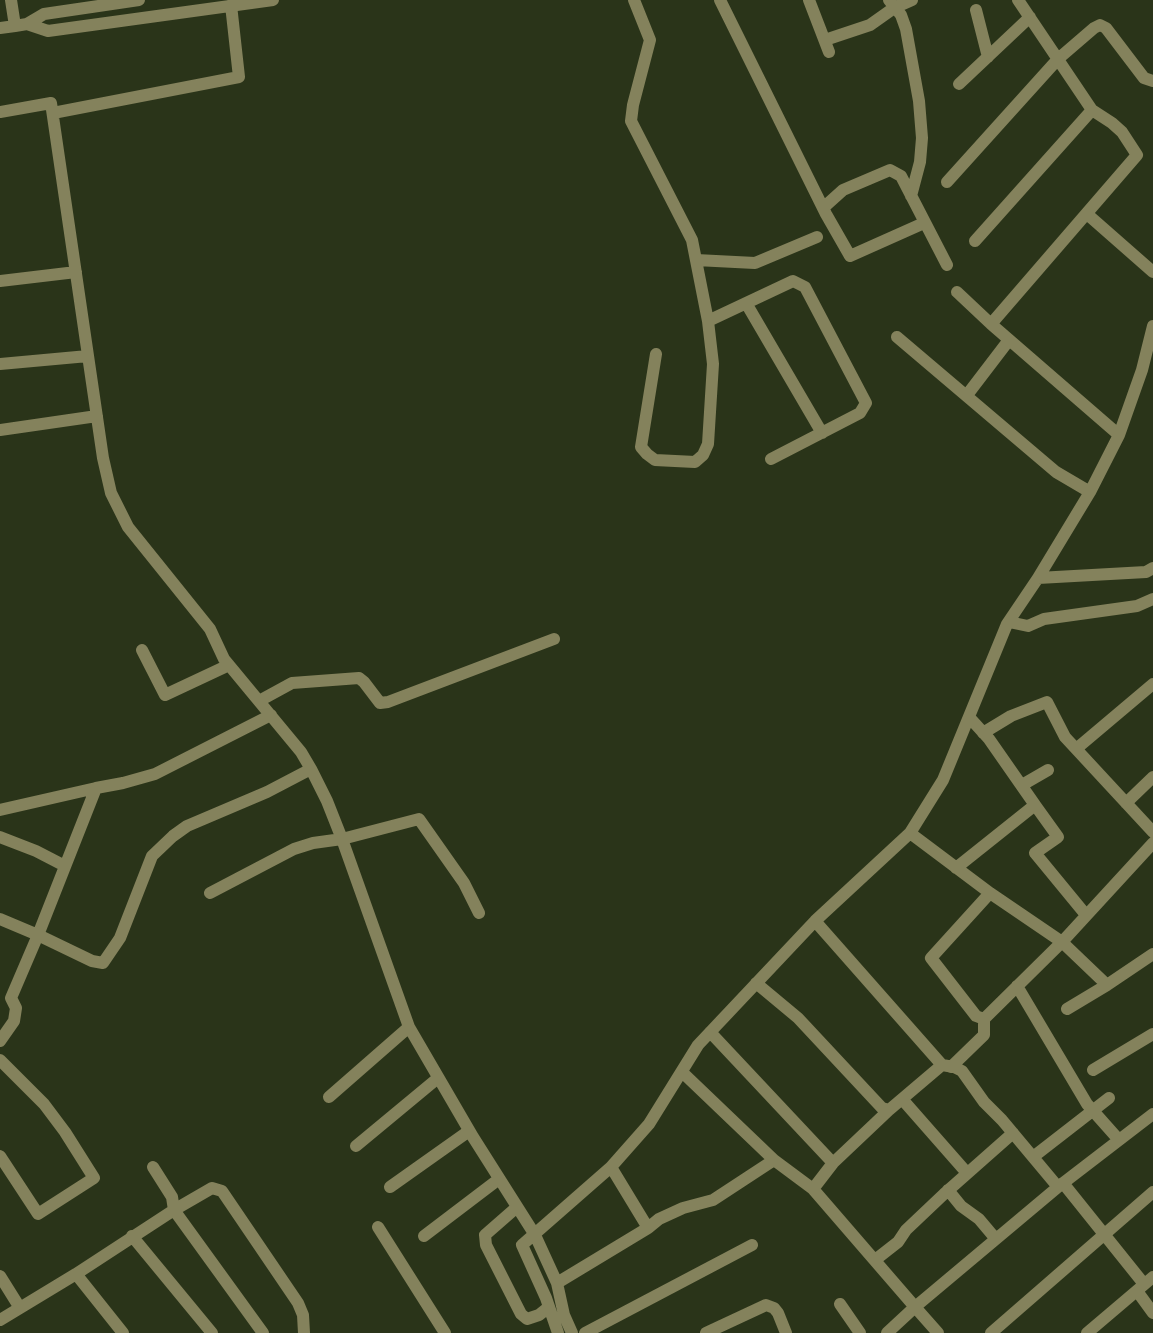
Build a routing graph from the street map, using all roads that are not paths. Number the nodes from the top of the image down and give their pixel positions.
1 (11, 0) edge
2 (139, 0) edge
3 (273, 0) edge
4 (634, 0) edge
5 (720, 0) edge
6 (809, 0) edge
7 (912, 0) edge
8 (891, 4) edge
9 (231, 5) junction
10 (1025, 6) edge
11 (976, 10) dead end
12 (21, 25) junction
13 (0, 28) edge
14 (988, 57) junction
15 (1058, 59) junction
16 (1153, 81) edge
17 (959, 84) dead end
18 (1092, 110) junction
19 (0, 112) edge
20 (53, 113) junction
21 (947, 182) dead end
22 (911, 196) junction
23 (823, 208) junction
24 (1087, 214) junction
25 (924, 223) junction
26 (816, 237) dead end
27 (975, 241) dead end
28 (696, 260) junction
29 (947, 265) dead end
30 (76, 272) junction
31 (1153, 272) edge
32 (0, 281) edge
33 (957, 292) dead end
34 (746, 303) junction
35 (708, 321) junction
36 (991, 324) junction
37 (1152, 333) edge
38 (897, 337) dead end
39 (1009, 340) junction
40 (656, 354) dead end
41 (88, 356) junction
42 (0, 364) edge
43 (967, 395) junction
44 (97, 416) junction
45 (0, 430) edge
46 (822, 433) junction
47 (1119, 435) junction
48 (771, 459) dead end
49 (1090, 492) junction
50 (1153, 568) edge
51 (1038, 579) junction
52 (1153, 599) edge
53 (1009, 622) junction
54 (554, 639) dead end
55 (142, 650) dead end
56 (229, 665) junction
57 (1153, 684) edge
58 (259, 701) junction
59 (271, 716) junction
60 (969, 717) junction
61 (983, 733) junction
62 (1076, 749) junction
63 (311, 769) junction
64 (1048, 770) dead end
65 (1153, 777) edge
66 (1022, 785) junction
67 (96, 788) junction
68 (1126, 803) junction
69 (1035, 805) junction
70 (0, 810) edge
71 (1153, 832) edge
72 (910, 833) junction
73 (0, 837) edge
74 (342, 839) junction
75 (1153, 843) edge
76 (65, 866) junction
77 (956, 868) junction
78 (210, 893) dead end
79 (990, 893) junction
80 (479, 913) dead end
81 (1086, 915) junction
82 (0, 919) edge
83 (815, 921) junction
84 (38, 935) junction
85 (1062, 942) junction
86 (1153, 954) edge
87 (756, 984) junction
88 (1107, 985) junction
89 (1017, 986) junction
90 (5, 997) edge
91 (1067, 1009) dead end
92 (984, 1019) junction
93 (409, 1027) junction
94 (710, 1032) junction
95 (1153, 1034) edge
96 (0, 1041) edge
97 (0, 1060) edge
98 (947, 1066) junction
99 (1093, 1070) dead end
100 (682, 1071) junction
101 (438, 1078) junction
102 (328, 1097) dead end
103 (1109, 1098) dead end
104 (902, 1099) junction
105 (889, 1110) junction
106 (1093, 1111) junction
107 (1152, 1118) edge
108 (469, 1131) junction
109 (1013, 1133) junction
110 (1119, 1140) junction
111 (356, 1146) dead end
112 (0, 1156) edge
113 (1033, 1157) junction
114 (774, 1160) junction
115 (833, 1163) junction
116 (153, 1167) dead end
117 (611, 1167) junction
118 (967, 1173) junction
119 (499, 1179) junction
120 (1061, 1185) junction
121 (390, 1187) dead end
122 (813, 1189) junction
123 (948, 1190) junction
124 (1153, 1192) edge
125 (517, 1207) junction
126 (174, 1210) junction
127 (378, 1227) dead end
128 (648, 1228) junction
129 (535, 1235) junction
130 (1104, 1235) junction
131 (132, 1236) junction
132 (424, 1236) dead end
133 (995, 1238) junction
134 (752, 1245) dead end
135 (875, 1260) junction
136 (76, 1274) junction
137 (0, 1276) edge
138 (557, 1283) junction
139 (1145, 1284) edge
140 (840, 1304) dead end
141 (549, 1307) junction
142 (915, 1307) junction
143 (20, 1308) junction
144 (1153, 1313) edge
145 (0, 1320) edge
146 (123, 1333) edge
147 (212, 1333) edge
148 (263, 1333) edge
149 (304, 1333) edge
150 (445, 1333) edge
151 (558, 1333) edge
152 (572, 1333) edge
153 (585, 1333) edge
154 (705, 1333) edge
155 (786, 1333) edge
156 (860, 1333) edge
157 (887, 1333) edge
158 (938, 1333) edge
159 (991, 1333) edge
160 (1087, 1333) edge

1 - 12 street
2 - 12 street
3 - 9 street
4 - 28 street
5 - 23 street
6 - 8 street
7 - 8 street
8 - 22 street
9 - 12 street
9 - 20 street
10 - 14 street
10 - 15 street
11 - 14 street
12 - 13 street
14 - 17 street
15 - 16 street
15 - 18 street
15 - 21 street
18 - 24 street
18 - 27 street
19 - 20 street
20 - 30 street
22 - 23 street
22 - 25 street
23 - 25 street
24 - 31 street
24 - 36 street
25 - 29 street
26 - 28 street
28 - 35 street
30 - 32 street
30 - 41 street
33 - 36 street
34 - 35 street
34 - 46 street
34 - 46 street
35 - 40 street
36 - 39 street
37 - 47 street
38 - 43 street
39 - 43 street
39 - 47 street
41 - 42 street
41 - 44 street
43 - 49 street
44 - 45 street
44 - 56 street
46 - 48 street
47 - 49 street
49 - 51 street
50 - 51 street
51 - 53 street
52 - 53 street
53 - 60 street
54 - 58 street
55 - 56 street
56 - 58 street
57 - 62 street
58 - 59 street
59 - 63 street
59 - 67 street
60 - 61 street
60 - 72 street
61 - 62 street
61 - 66 street
62 - 68 street
63 - 74 street
63 - 84 street
64 - 66 street
65 - 68 street
66 - 69 street
67 - 70 street
67 - 76 street
68 - 71 street
69 - 77 street
69 - 81 street
72 - 77 street
72 - 83 street
73 - 76 street
74 - 78 street
74 - 80 street
74 - 93 street
75 - 81 street
76 - 84 street
77 - 79 street
79 - 85 street
79 - 92 street
81 - 85 street
82 - 84 street
83 - 87 street
83 - 98 street
84 - 90 street
85 - 88 street
85 - 89 street
86 - 88 street
87 - 94 street
87 - 105 street
88 - 91 street
89 - 92 street
89 - 106 street
90 - 96 street
92 - 98 street
93 - 101 street
93 - 102 street
94 - 100 street
94 - 115 street
95 - 99 street
97 - 112 street
98 - 104 street
98 - 109 street
100 - 114 street
100 - 117 street
101 - 108 street
101 - 111 street
103 - 106 street
104 - 105 street
104 - 118 street
105 - 115 street
106 - 110 street
106 - 113 street
107 - 110 street
108 - 119 street
108 - 121 street
109 - 113 street
109 - 118 street
110 - 120 street
113 - 120 street
114 - 122 street
114 - 128 street
115 - 122 street
116 - 126 street
117 - 128 street
117 - 129 street
118 - 123 street
119 - 125 street
119 - 132 street
120 - 130 street
120 - 133 street
122 - 135 street
123 - 133 street
123 - 135 street
124 - 130 street
125 - 129 street
125 - 141 street
126 - 131 street
126 - 148 street
126 - 149 street
127 - 150 street
128 - 138 street
129 - 138 street
129 - 141 street
130 - 139 street
130 - 159 street
131 - 136 street
131 - 147 street
133 - 142 street
134 - 153 street
135 - 142 street
136 - 143 street
136 - 146 street
137 - 143 street
138 - 152 street
139 - 144 street
139 - 160 street
140 - 156 street
141 - 151 street
142 - 157 street
142 - 158 street
143 - 145 street
154 - 155 street

